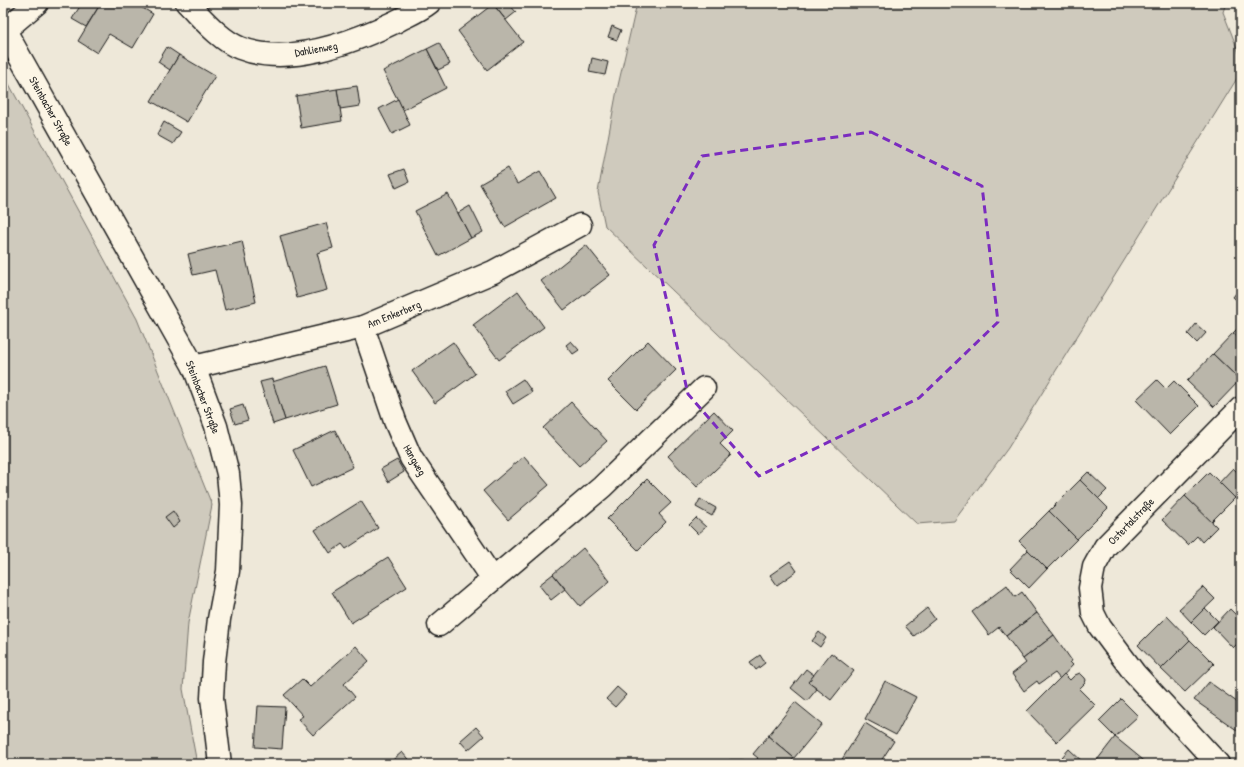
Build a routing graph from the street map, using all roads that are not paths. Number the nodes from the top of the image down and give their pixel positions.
1 (37, 3) edge
2 (187, 3) edge
3 (429, 3) edge
4 (4, 29) edge
5 (580, 225) dead end
6 (363, 327) junction
7 (194, 367) junction
8 (704, 388) dead end
9 (1241, 408) edge
10 (493, 580) junction
11 (439, 625) dead end
12 (220, 764) edge
13 (1218, 764) edge

1 - 4 street
2 - 3 street, Dahlienweg
4 - 7 street, Steinbacher Straße
5 - 6 street, Am Enkerberg
6 - 7 street, Am Enkerberg
6 - 10 street, Hangweg
7 - 12 street, Steinbacher Straße
8 - 10 street
9 - 13 street, Ostertalstraße
10 - 11 street

